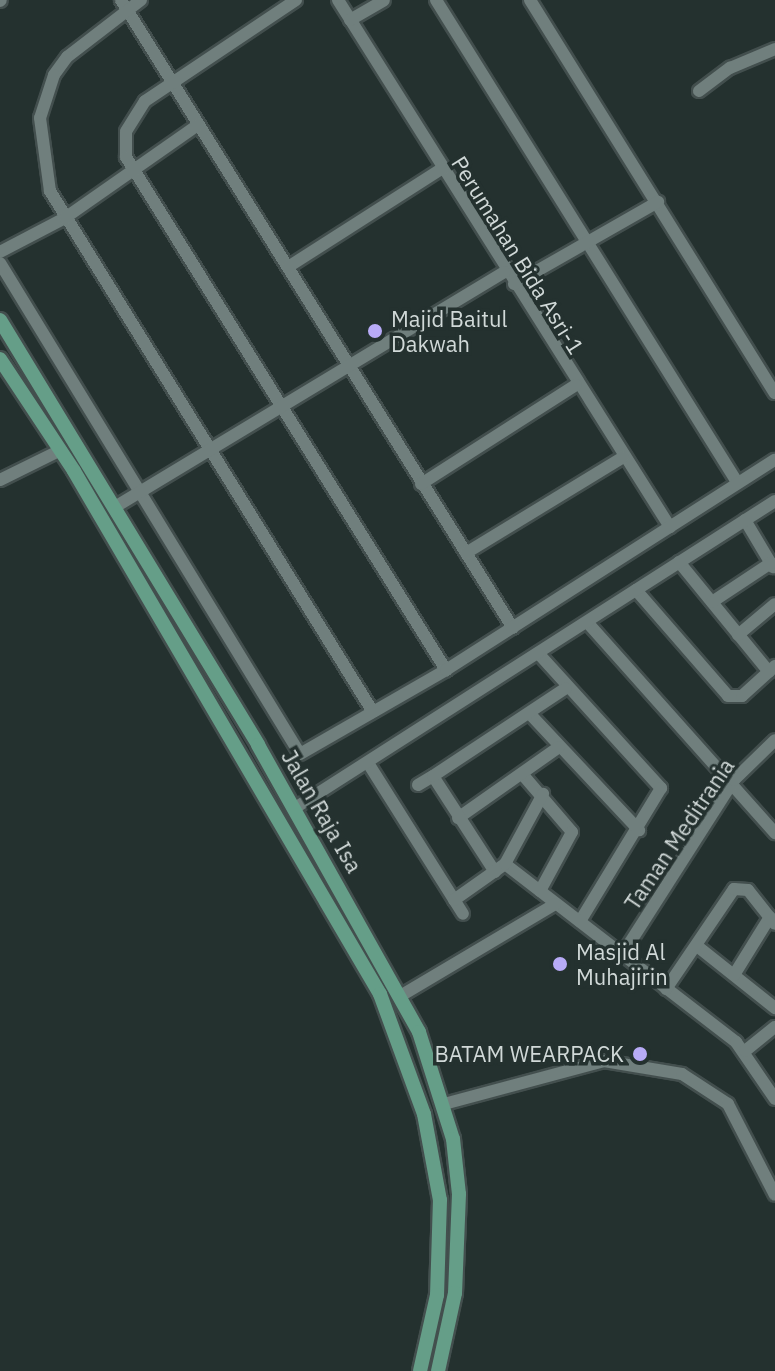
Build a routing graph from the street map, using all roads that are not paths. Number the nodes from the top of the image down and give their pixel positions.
1 (141, 0) edge
2 (296, 0) edge
3 (338, 0) edge
4 (384, 0) edge
5 (436, 0) edge
6 (530, 0) edge
7 (123, 5) edge
8 (350, 20) junction
9 (775, 49) edge
10 (168, 80) junction
11 (699, 91) dead end
12 (198, 125) junction
13 (441, 169) junction
14 (129, 171) junction
15 (658, 202) junction
16 (65, 218) junction
17 (589, 244) junction
18 (0, 252) edge
19 (0, 263) edge
20 (288, 267) junction
21 (505, 272) junction
22 (514, 284) junction
23 (0, 320) edge
24 (0, 359) edge
25 (348, 366) junction
26 (576, 385) junction
27 (775, 393) edge
28 (280, 409) junction
29 (75, 442) junction
30 (211, 449) junction
31 (61, 450) junction
32 (623, 457) junction
33 (775, 460) edge
34 (0, 480) edge
35 (737, 482) junction
36 (421, 484) junction
37 (139, 495) junction
38 (775, 501) edge
39 (115, 507) junction
40 (745, 520) junction
41 (670, 527) junction
42 (466, 553) junction
43 (679, 562) junction
44 (773, 567) edge
45 (636, 590) junction
46 (712, 602) junction
47 (775, 604) edge
48 (587, 622) junction
49 (513, 628) junction
50 (738, 635) junction
51 (538, 653) junction
52 (772, 669) edge
53 (446, 670) junction
54 (566, 688) junction
55 (373, 712) junction
56 (529, 713) junction
57 (775, 740) edge
58 (559, 747) junction
59 (368, 763) junction
60 (523, 775) junction
61 (433, 776) junction
62 (734, 780) junction
63 (418, 785) dead end
64 (543, 794) junction
65 (295, 808) junction
66 (458, 818) junction
67 (639, 830) junction
68 (775, 833) edge
69 (500, 868) junction
70 (540, 891) junction
71 (454, 900) junction
72 (555, 904) junction
73 (463, 914) dead end
74 (580, 921) junction
75 (772, 921) edge
76 (697, 946) junction
77 (622, 955) junction
78 (734, 975) junction
79 (666, 989) junction
80 (402, 995) junction
81 (773, 1001) edge
82 (775, 1027) edge
83 (745, 1051) junction
84 (775, 1099) edge
85 (444, 1104) junction
86 (775, 1195) edge
87 (440, 1232) junction
88 (459, 1232) junction
89 (420, 1371) edge
90 (438, 1371) edge

1 - 7 street
2 - 10 street
3 - 8 street, Perumahan Bida Asri-1
4 - 8 street
5 - 17 street
6 - 15 street
7 - 10 street
7 - 16 street
8 - 13 street, Perumahan Bida Asri-1
9 - 11 street
10 - 12 street
10 - 14 street
12 - 14 street
12 - 20 street
13 - 20 street
13 - 21 street, Perumahan Bida Asri-1
14 - 16 street
14 - 28 street
15 - 17 street
15 - 27 street
16 - 18 street
16 - 30 street
17 - 22 street
17 - 35 street
19 - 37 street
20 - 25 street
21 - 22 street, Perumahan Bida Asri-1
21 - 25 street
22 - 26 street, Perumahan Bida Asri-1
23 - 29 main road, Jalan Raja Isa
24 - 31 main road, Jalan Raja Isa
25 - 28 street
25 - 36 street
26 - 32 street, Perumahan Bida Asri-1
26 - 36 street
28 - 30 street
28 - 53 street
29 - 31 main road
29 - 39 main road, Jalan Raja Isa
30 - 37 street
30 - 55 street
31 - 34 street
31 - 87 main road, Jalan Raja Isa
32 - 41 street, Perumahan Bida Asri-1
32 - 42 street
33 - 35 street
35 - 41 street
36 - 42 street
37 - 39 street
37 - 55 street
38 - 40 street
39 - 65 main road, Jalan Raja Isa
40 - 43 street
40 - 44 street
41 - 49 street
42 - 49 street
43 - 45 street
43 - 46 street
44 - 46 street
45 - 48 street
45 - 52 street
46 - 50 street
47 - 50 street
48 - 51 street
48 - 62 street
49 - 53 street
50 - 52 street
51 - 54 street
51 - 59 street
53 - 55 street
54 - 56 street
54 - 67 street
56 - 58 street
56 - 61 street
57 - 62 street, Taman Meditrania
58 - 60 street
58 - 67 street
59 - 65 street
59 - 71 street
60 - 64 street
60 - 66 street
61 - 63 street
61 - 66 street
62 - 68 street
62 - 77 street, Taman Meditrania
64 - 69 street
64 - 70 street
65 - 80 main road, Jalan Raja Isa
66 - 69 street
67 - 74 street
69 - 70 street
69 - 71 street
70 - 72 street
71 - 73 street
72 - 74 street
72 - 80 street
74 - 77 street
75 - 76 street
75 - 78 street
76 - 78 street
76 - 79 street
77 - 79 street
78 - 81 street
79 - 83 street
80 - 85 main road, Jalan Raja Isa
82 - 83 street
83 - 84 street
85 - 86 street
85 - 88 main road, Jalan Raja Isa
87 - 88 main road
87 - 89 main road, Jalan Raja Isa
88 - 90 main road, Jalan Raja Isa

